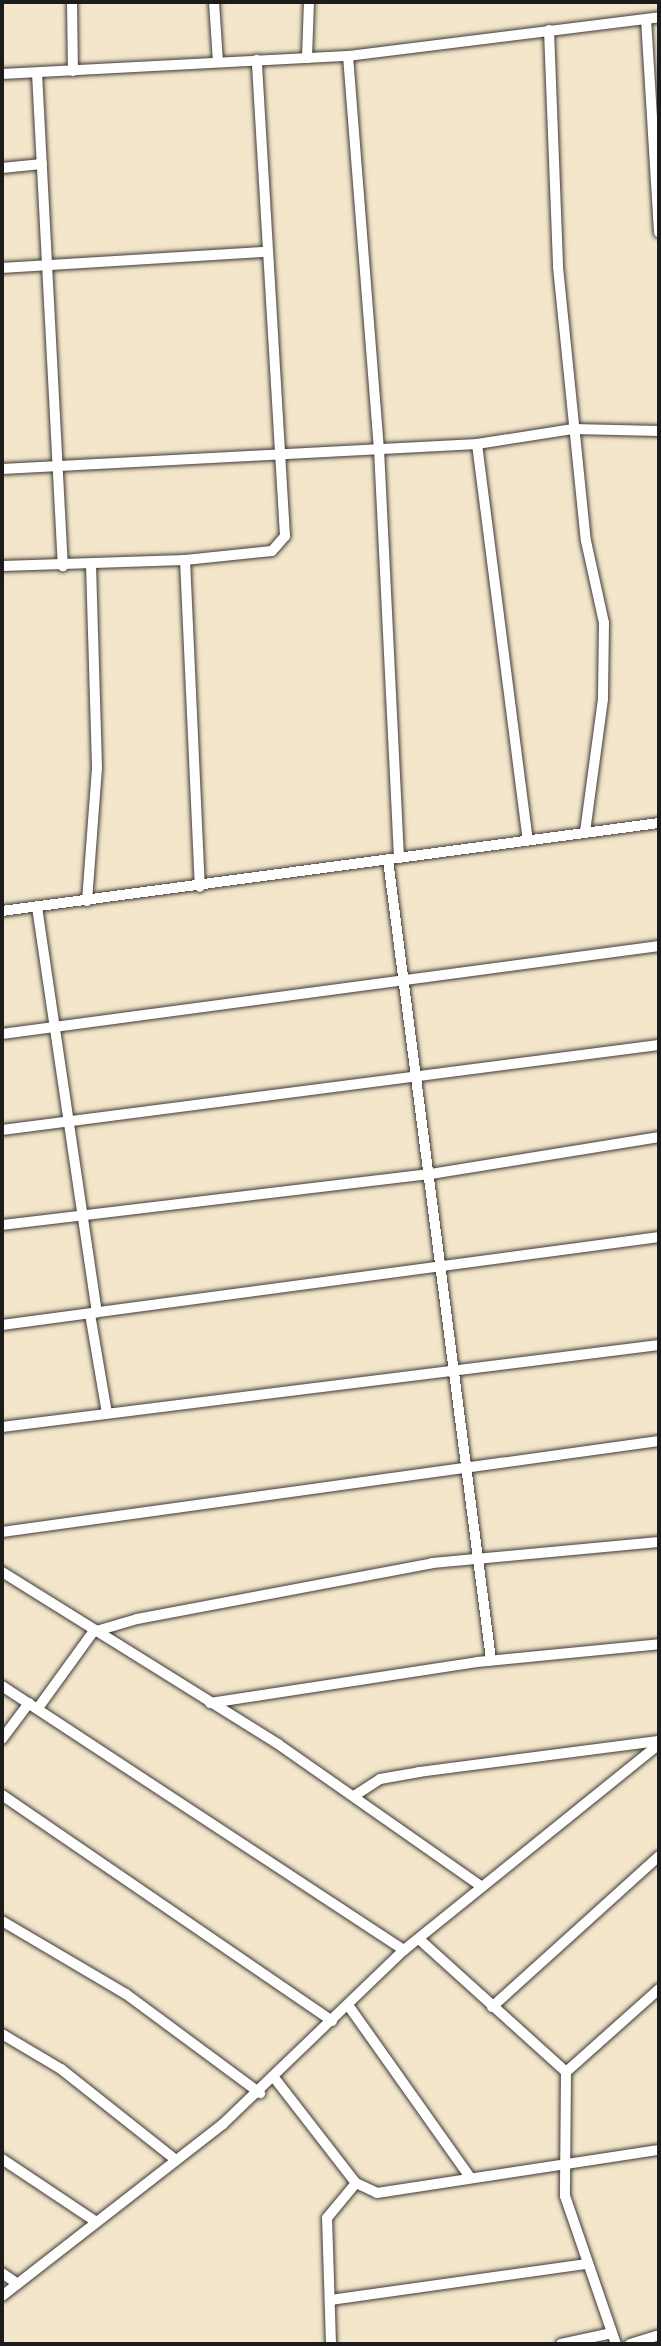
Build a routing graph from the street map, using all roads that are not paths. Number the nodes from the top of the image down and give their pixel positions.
1 (72, 2) edge
2 (214, 2) edge
3 (309, 2) edge
4 (659, 17) edge
5 (646, 19) junction
6 (549, 30) junction
7 (348, 56) junction
8 (307, 58) junction
9 (257, 60) junction
10 (218, 62) junction
11 (73, 71) junction
12 (37, 73) junction
13 (2, 74) edge
14 (42, 164) junction
15 (2, 168) edge
16 (659, 233) edge
17 (266, 252) junction
18 (49, 265) junction
19 (2, 268) edge
20 (573, 429) junction
21 (659, 431) edge
22 (477, 444) junction
23 (379, 449) junction
24 (283, 455) junction
25 (61, 464) junction
26 (2, 469) edge
27 (185, 560) junction
28 (2, 566) edge
29 (63, 566) junction
30 (91, 566) junction
31 (659, 823) edge
32 (585, 833) junction
33 (528, 840) junction
34 (399, 857) junction
35 (388, 860) junction
36 (200, 887) junction
37 (87, 901) junction
38 (37, 907) junction
39 (2, 911) edge
40 (659, 946) edge
41 (402, 976) junction
42 (51, 1028) junction
43 (2, 1034) edge
44 (659, 1045) edge
45 (414, 1078) junction
46 (64, 1122) junction
47 (2, 1130) edge
48 (659, 1137) edge
49 (431, 1174) junction
50 (80, 1215) junction
51 (2, 1225) edge
52 (659, 1237) edge
53 (442, 1270) junction
54 (94, 1314) junction
55 (2, 1325) edge
56 (659, 1345) edge
57 (455, 1374) junction
58 (107, 1413) junction
59 (2, 1427) edge
60 (659, 1441) edge
61 (470, 1465) junction
62 (2, 1532) edge
63 (659, 1542) edge
64 (483, 1558) junction
65 (2, 1572) edge
66 (93, 1632) junction
67 (659, 1644) edge
68 (491, 1660) junction
69 (2, 1686) edge
70 (210, 1703) junction
71 (33, 1705) junction
72 (2, 1739) edge
73 (659, 1742) edge
74 (2, 1795) edge
75 (354, 1796) junction
76 (659, 1856) edge
77 (481, 1886) junction
78 (2, 1921) edge
79 (419, 1939) junction
80 (404, 1950) junction
81 (659, 1989) edge
82 (348, 2005) junction
83 (492, 2007) junction
84 (332, 2021) junction
85 (2, 2034) edge
86 (566, 2072) junction
87 (276, 2080) junction
88 (260, 2093) junction
89 (659, 2150) edge
90 (172, 2157) junction
91 (2, 2159) edge
92 (562, 2165) junction
93 (470, 2177) junction
94 (356, 2183) junction
95 (95, 2221) junction
96 (585, 2264) junction
97 (2, 2273) edge
98 (18, 2284) junction
99 (2, 2296) edge
100 (330, 2300) junction
101 (659, 2335) edge
102 (614, 2338) edge
103 (331, 2344) edge
104 (561, 2344) edge
105 (630, 2344) edge

1 - 11 street
2 - 10 street
3 - 8 street
4 - 5 street
5 - 6 street
5 - 16 street
6 - 7 street
6 - 20 street
7 - 8 street
7 - 23 street
8 - 9 street
9 - 10 street
9 - 17 street
10 - 11 street
11 - 12 street
12 - 13 street
12 - 14 street
14 - 15 street
14 - 18 street
17 - 18 street
17 - 24 street
18 - 19 street
18 - 25 street
20 - 21 street
20 - 22 street
20 - 32 street
22 - 23 street
22 - 33 street
23 - 24 street
23 - 34 street
24 - 25 street
24 - 27 street
25 - 26 street
25 - 29 street
27 - 30 street
27 - 36 street
28 - 29 street
29 - 30 street
30 - 37 street
31 - 32 street
32 - 33 street
33 - 34 street
34 - 35 street
35 - 36 street
35 - 41 street
36 - 37 street
37 - 38 street
38 - 39 street
38 - 42 street
40 - 41 street
41 - 42 street
41 - 45 street
42 - 43 street
42 - 46 street
44 - 45 street
45 - 46 street
45 - 49 street
46 - 47 street
46 - 50 street
48 - 49 street
49 - 50 street
49 - 53 street
50 - 51 street
50 - 54 street
52 - 53 street
53 - 54 street
53 - 57 street
54 - 55 street
54 - 58 street
56 - 57 street
57 - 58 street
57 - 61 street
58 - 59 street
60 - 61 street
61 - 62 street
61 - 64 street
63 - 64 street
64 - 66 street
64 - 68 street
65 - 66 street
66 - 70 street
66 - 71 street
67 - 68 street
68 - 70 street
69 - 71 street
70 - 75 street
71 - 72 street
71 - 80 street
73 - 75 street
73 - 77 street
74 - 84 street
75 - 77 street
76 - 83 street
77 - 79 street
78 - 88 street
79 - 80 street
79 - 83 street
80 - 82 street
81 - 86 street
82 - 84 street
82 - 93 street
83 - 86 street
84 - 87 street
85 - 90 street
86 - 92 street
87 - 88 street
87 - 94 street
88 - 90 street
89 - 92 street
90 - 95 street
91 - 95 street
92 - 93 street
92 - 96 street
93 - 94 street
94 - 100 street
95 - 98 street
96 - 100 street
96 - 102 street
97 - 98 street
98 - 99 street
100 - 103 street
101 - 105 street
102 - 104 street

